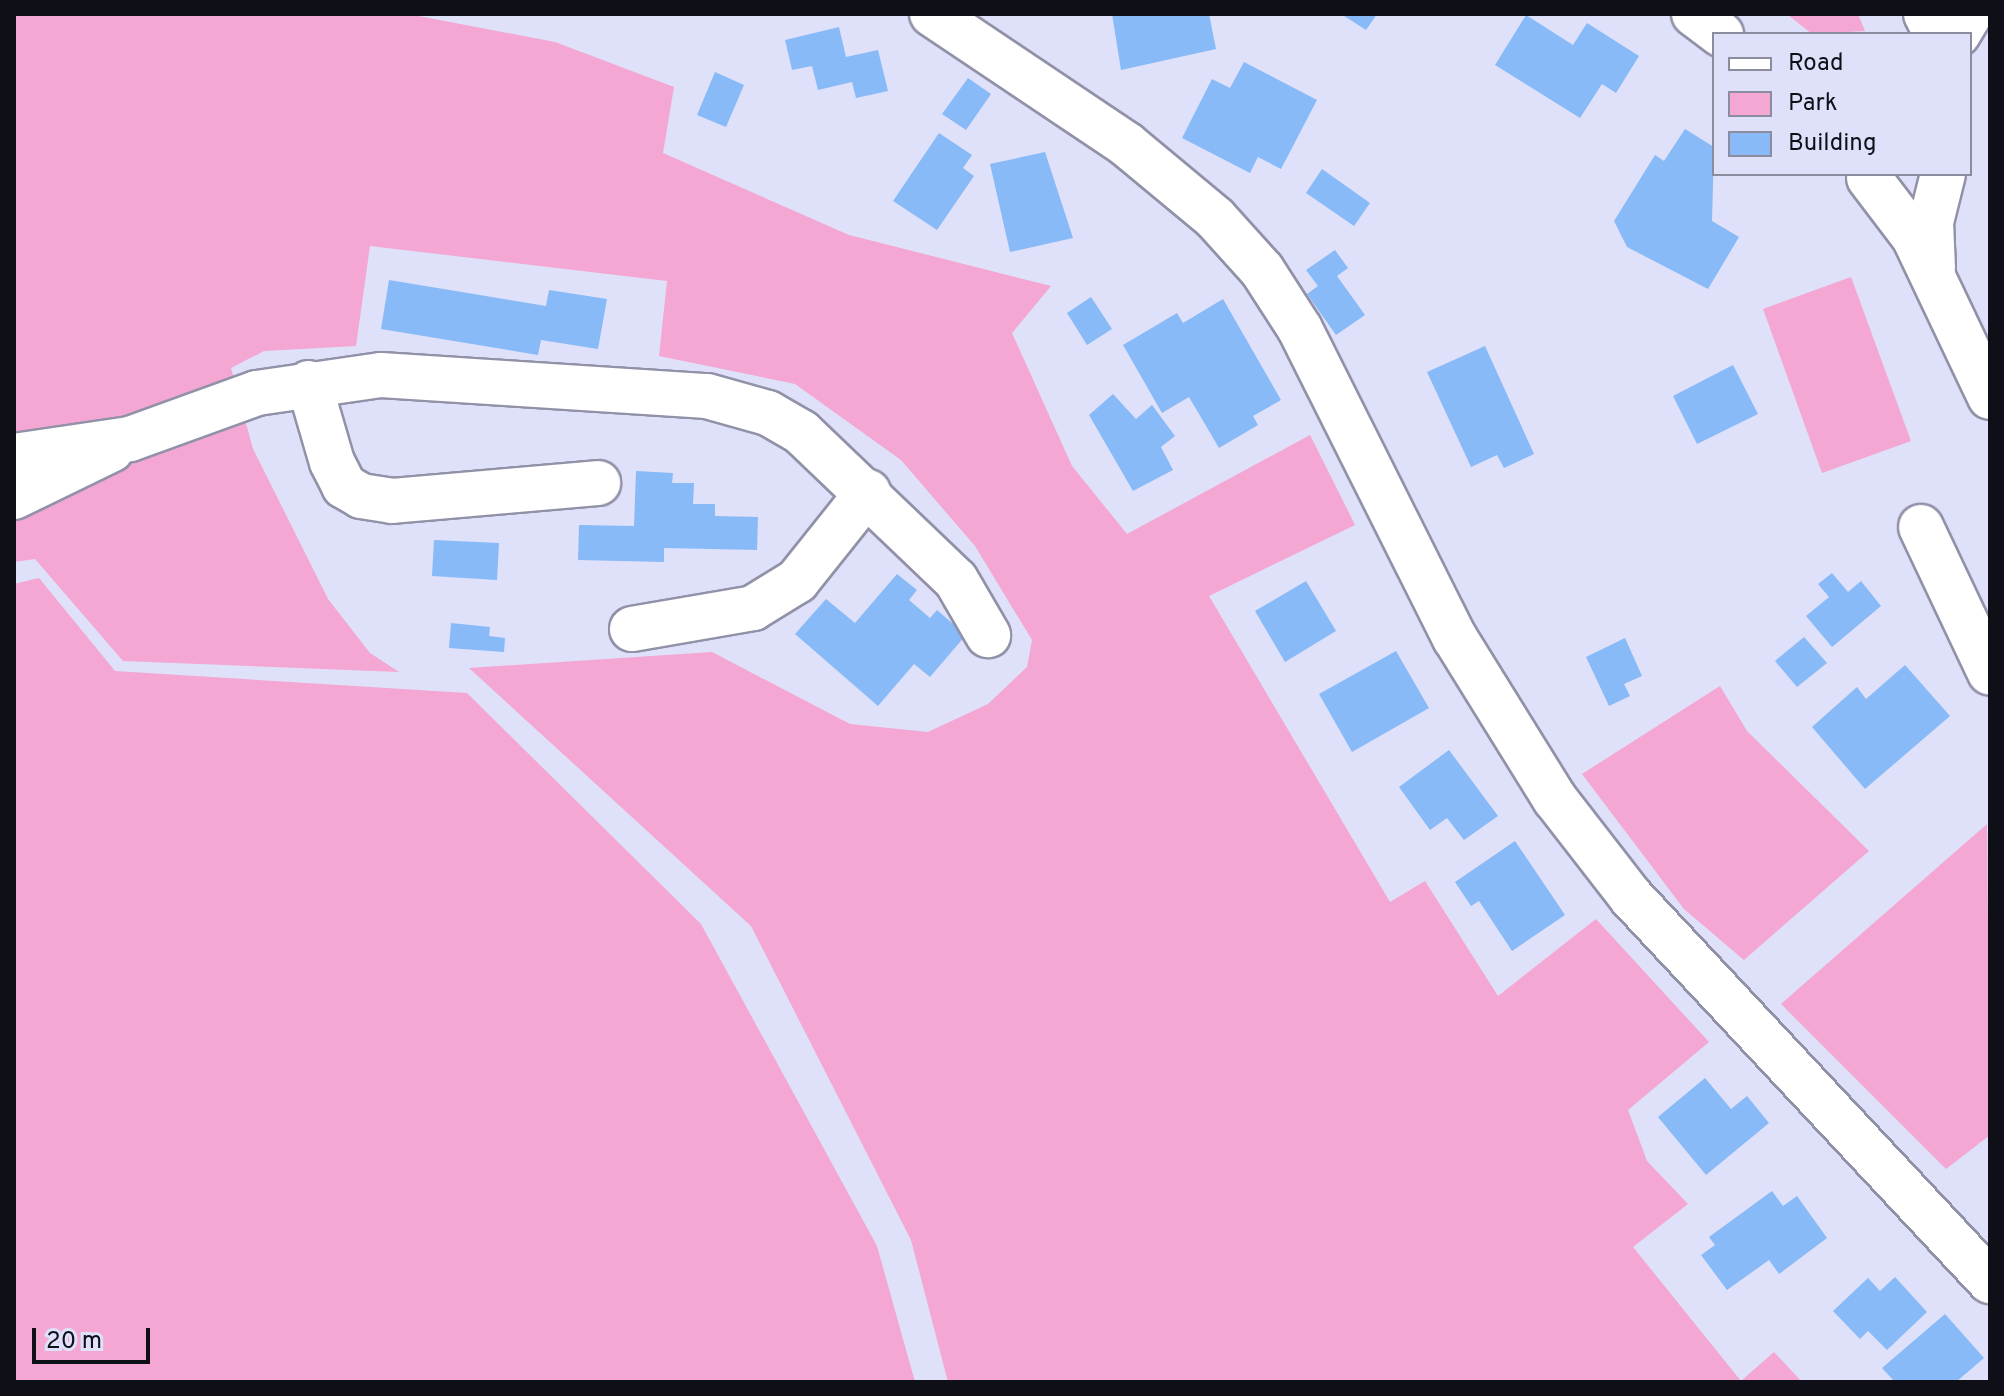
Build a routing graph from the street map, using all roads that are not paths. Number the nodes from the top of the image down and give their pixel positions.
1 (932, 14) edge
2 (1694, 14) edge
3 (1926, 14) edge
4 (1970, 14) edge
5 (1718, 32) edge
6 (1935, 32) edge
7 (1959, 32) edge
8 (1867, 176) edge
9 (1934, 176) edge
10 (1940, 176) edge
11 (1934, 274) junction
12 (309, 383) junction
13 (1990, 397) edge
14 (130, 439) junction
15 (14, 456) edge
16 (598, 483) dead end
17 (868, 492) junction
18 (14, 497) edge
19 (1921, 527) dead end
20 (632, 629) dead end
21 (988, 635) dead end
22 (1990, 673) edge
23 (1990, 1281) edge

1 - 23 street
2 - 5 street
3 - 6 street
4 - 7 street
8 - 9 street
8 - 11 street
10 - 11 street
11 - 13 street
12 - 14 street
12 - 16 street
12 - 17 street
14 - 15 street
14 - 18 street
17 - 20 street
17 - 21 street
19 - 22 street

